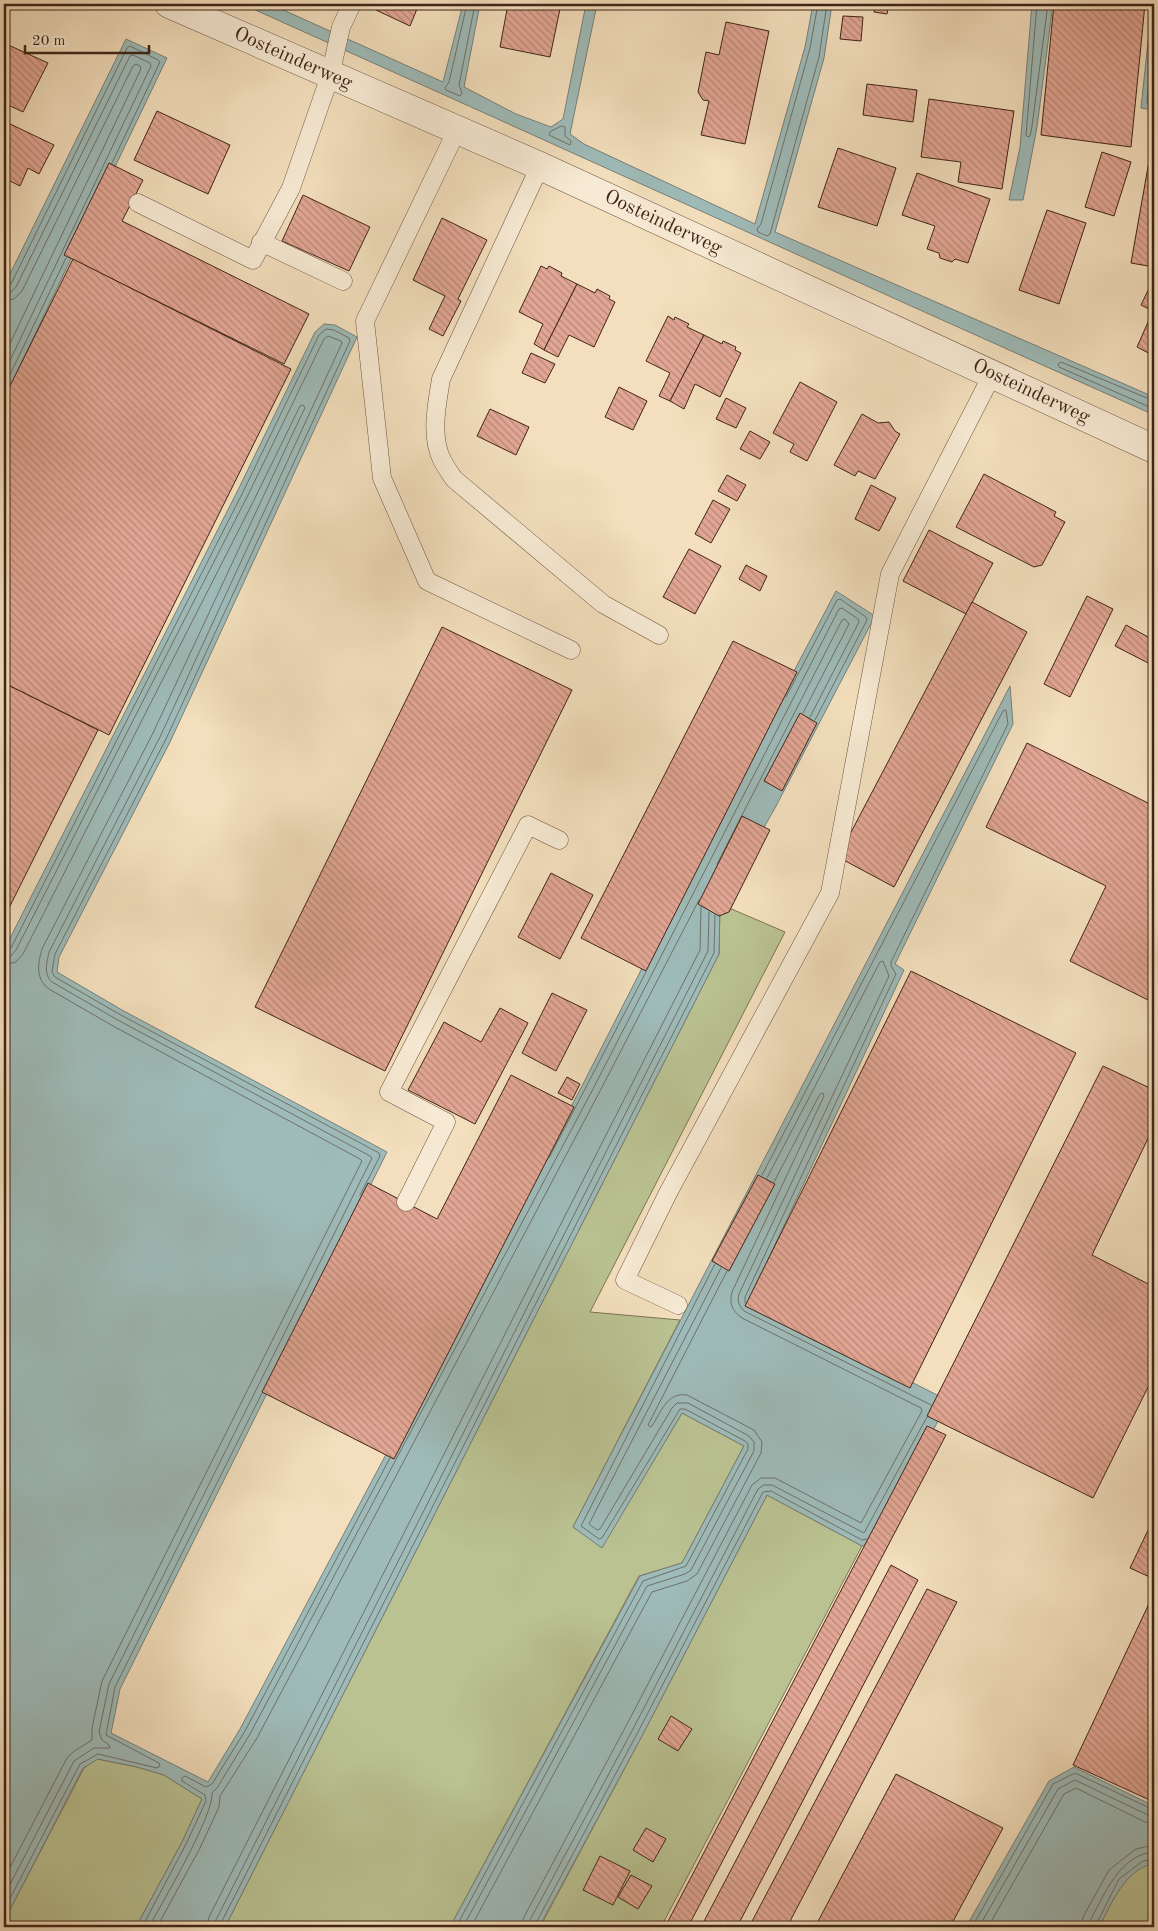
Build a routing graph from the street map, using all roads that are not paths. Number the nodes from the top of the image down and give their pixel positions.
1 (168, 4) edge
2 (352, 4) edge
3 (332, 64) junction
4 (457, 130) junction
5 (540, 166) junction
6 (138, 203) dead end
7 (261, 242) junction
8 (343, 281) dead end
9 (992, 374) junction
10 (1154, 449) edge
11 (659, 635) dead end
12 (572, 650) dead end
13 (559, 840) dead end
14 (406, 1202) dead end
15 (678, 1305) dead end

1 - 3 street, Oosteinderweg
2 - 3 lane
3 - 4 street, Oosteinderweg
3 - 7 lane
4 - 5 street, Oosteinderweg
4 - 12 lane
5 - 9 street, Oosteinderweg
5 - 11 lane
6 - 7 lane
7 - 8 lane
9 - 10 street, Oosteinderweg
9 - 15 lane
13 - 14 lane

